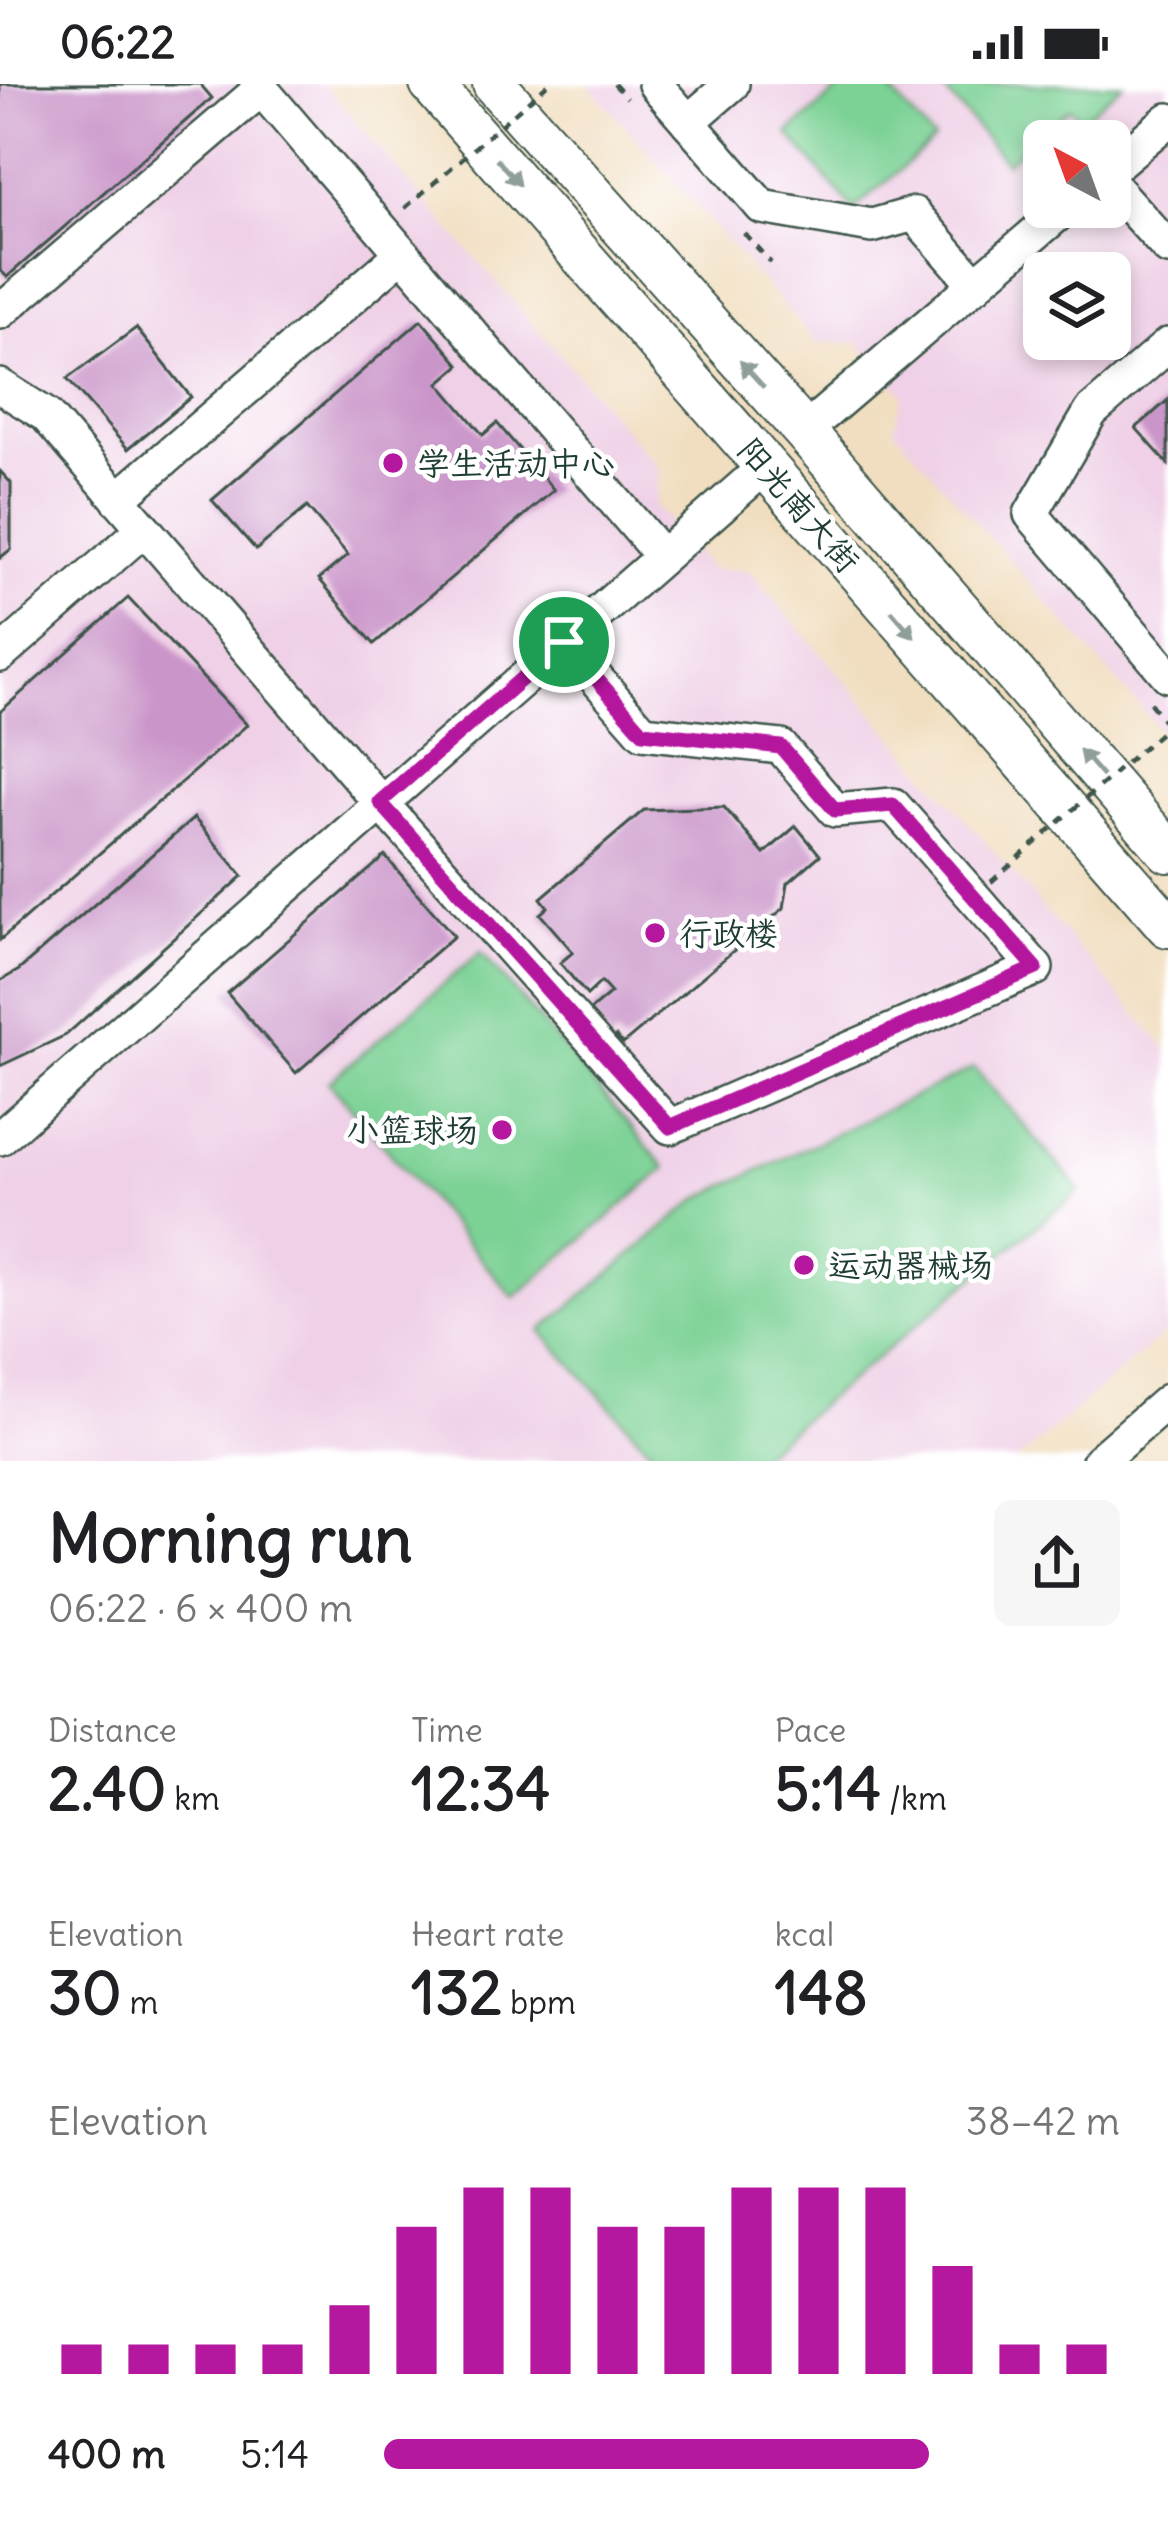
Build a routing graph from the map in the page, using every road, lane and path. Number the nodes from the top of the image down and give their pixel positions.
1 (431, 84) edge
2 (494, 84) edge
3 (548, 84) edge
4 (655, 84) edge
5 (732, 84) edge
6 (259, 86) edge
7 (1168, 120) edge
8 (688, 122) junction
9 (1131, 152) edge
10 (1131, 207) edge
11 (405, 208) dead end
12 (1042, 228) edge
13 (1168, 248) edge
14 (402, 254) junction
15 (976, 285) junction
16 (0, 311) edge
17 (1168, 345) edge
18 (0, 386) edge
19 (804, 431) junction
20 (765, 467) junction
21 (118, 500) junction
22 (144, 530) junction
23 (662, 556) junction
24 (564, 642) junction
25 (0, 655) edge
26 (1168, 675) edge
27 (1168, 726) edge
28 (380, 802) junction
29 (1168, 851) edge
30 (991, 882) dead end
31 (1168, 926) edge
32 (0, 1138) edge
33 (1168, 1401) edge
34 (1099, 1461) edge

1 -> 20 main road, 阳光南大街
19 -> 2 main road, 阳光南大街
3 - 11 path, bridge
4 - 8 street
5 - 8 street
6 - 14 street
6 - 16 street
7 - 9 street
8 - 15 street
10 - 13 street
12 - 15 street
14 - 21 street
14 - 23 street
15 - 19 street
17 - 26 street
18 - 21 street
29 -> 19 main road, 阳光南大街
20 - 23 street
20 -> 31 main road, 阳光南大街
21 - 22 street
22 - 25 street
22 - 28 street
23 - 24 street
24 - 28 street
24 - 28 street
27 - 30 path, bridge
28 - 32 street
33 - 34 street

